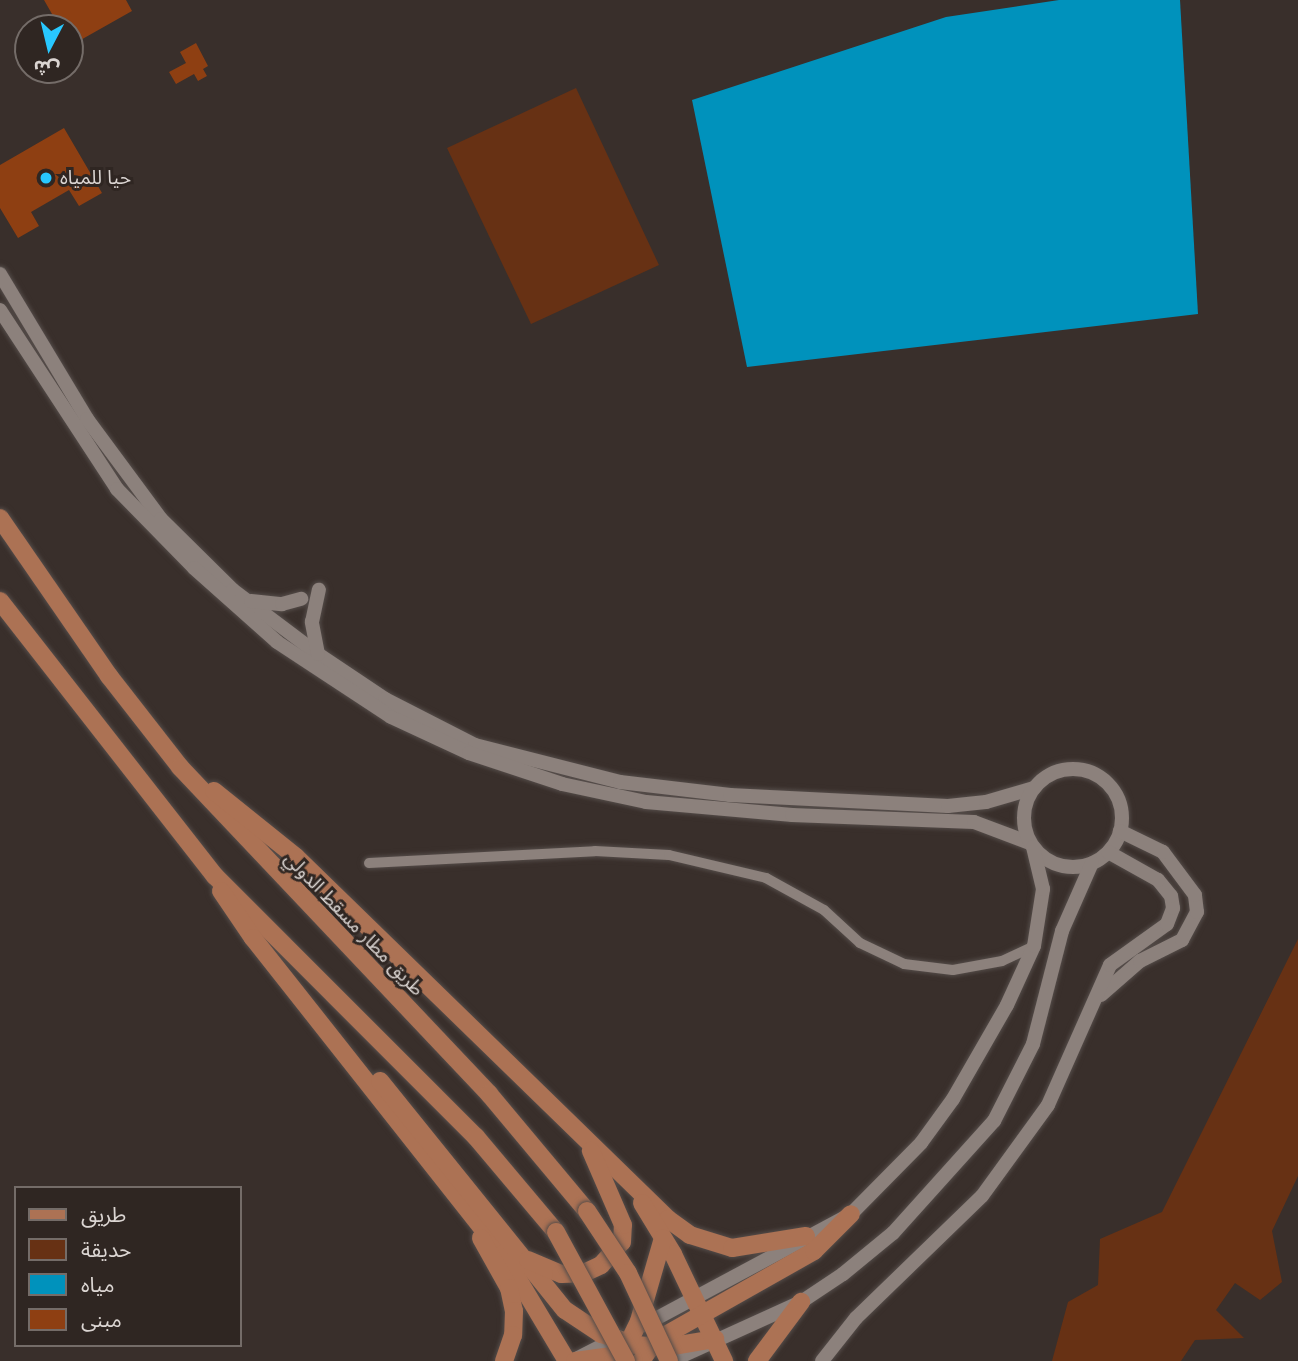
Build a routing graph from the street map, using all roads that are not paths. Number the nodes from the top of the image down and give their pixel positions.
1 (0, 274) edge
2 (0, 310) edge
3 (0, 518) edge
4 (319, 590) dead end
5 (301, 598) dead end
6 (245, 599) junction
7 (0, 601) edge
8 (277, 632) junction
9 (318, 654) junction
10 (180, 767) junction
11 (1034, 788) junction
12 (1120, 831) junction
13 (1031, 845) junction
14 (1108, 852) junction
15 (369, 863) dead end
16 (1092, 863) junction
17 (215, 876) junction
18 (1034, 946) junction
19 (1092, 1003) junction
20 (319, 1019) junction
21 (586, 1138) junction
22 (631, 1185) junction
23 (459, 1198) junction
24 (851, 1214) junction
25 (806, 1236) junction
26 (663, 1238) junction
27 (522, 1257) junction
28 (801, 1302) junction
29 (699, 1306) junction
30 (715, 1339) junction
31 (630, 1350) edge
32 (504, 1361) edge
33 (567, 1361) edge
34 (574, 1361) edge
35 (670, 1361) edge
36 (724, 1361) edge
37 (757, 1361) edge
38 (822, 1361) edge

1 - 6 street
2 - 8 street
3 - 10 main road, طريق مطار مسقط الدولي
4 - 9 street
5 - 6 street
6 - 8 street
7 - 17 main road
8 - 9 street
8 - 13 street
9 - 11 street
10 - 21 main road
10 - 35 main road, طريق مطار مسقط الدولي, bridge
11 - 12 street
11 - 13 street
12 - 14 street
12 - 19 street
13 - 16 street
13 - 18 street
14 - 16 street
14 - 19 street
15 - 18 street
16 - 28 street
17 - 20 main road
17 - 31 main road, bridge
18 - 24 street
19 - 38 street
20 - 23 main road
20 - 27 main road
21 - 22 main road
21 - 27 main road
22 - 25 main road
22 - 26 main road
23 - 32 main road
23 - 33 main road
24 - 25 street
24 - 29 main road
25 - 29 street
26 - 29 main road
26 - 31 main road
27 - 31 main road
28 - 30 street
28 - 37 main road
29 - 30 main road
29 - 31 main road
30 - 31 main road
30 - 35 street
30 - 36 main road
31 - 34 main road
31 - 35 main road

